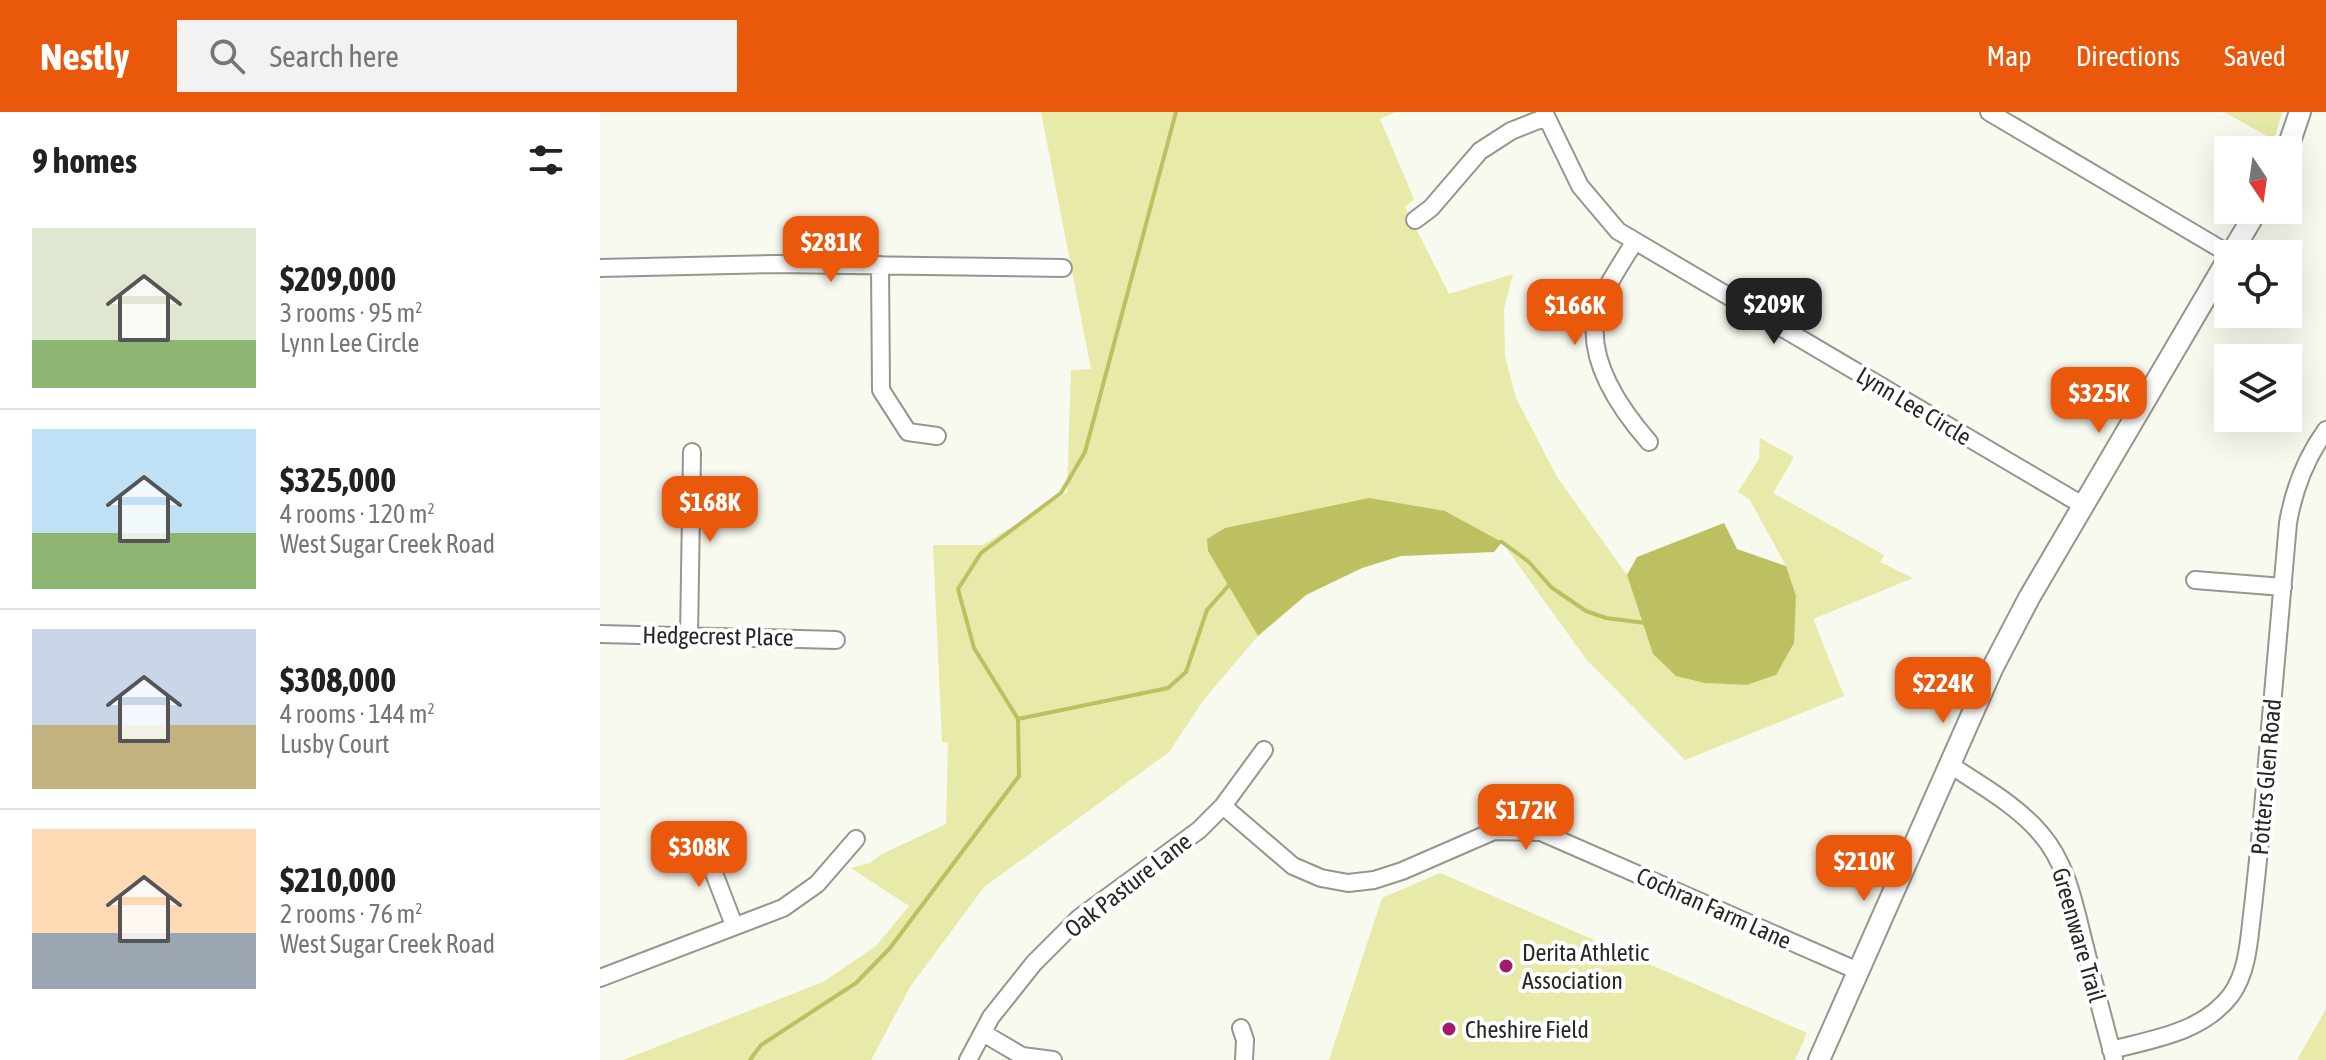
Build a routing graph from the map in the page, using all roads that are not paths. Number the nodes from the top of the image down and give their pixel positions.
1 (1989, 112) edge
2 (2300, 112) edge
3 (1545, 114) edge
4 (2292, 136) edge
5 (1415, 220) dead end
6 (1635, 241) junction
7 (2214, 246) edge
8 (880, 265) junction
9 (600, 268) edge
10 (1063, 268) dead end
11 (2214, 283) edge
12 (2325, 432) edge
13 (937, 436) dead end
14 (1649, 442) dead end
15 (692, 452) dead end
16 (2084, 506) junction
17 (2195, 580) dead end
18 (2283, 587) junction
19 (600, 634) edge
20 (689, 636) junction
21 (836, 640) dead end
22 (1264, 750) dead end
23 (1949, 764) junction
24 (1223, 806) junction
25 (695, 838) dead end
26 (856, 839) dead end
27 (734, 925) junction
28 (1858, 971) junction
29 (600, 978) edge
30 (1241, 1028) dead end
31 (983, 1033) junction
32 (2112, 1055) edge
33 (968, 1060) edge
34 (1053, 1060) edge
35 (1244, 1060) edge
36 (1819, 1060) edge

1 - 7 street
2 - 4 main road
3 - 5 street
3 - 6 street, Lynn Lee Circle
6 - 14 street
6 - 16 street, Lynn Lee Circle
8 - 9 street
8 - 10 street
8 - 13 street
11 - 16 main road
12 - 18 street, Potters Glen Road
15 - 20 street
16 - 23 main road
17 - 18 street
18 - 32 street, Potters Glen Road
19 - 20 street, Hedgecrest Place
20 - 21 street, Hedgecrest Place
22 - 24 street, Oak Pasture Lane
23 - 28 main road
23 - 32 street, Greenware Trail
24 - 28 street, Cochran Farm Lane
24 - 31 street, Oak Pasture Lane
25 - 27 street
26 - 27 street
27 - 29 street
28 - 36 main road
30 - 35 street
31 - 33 street, Oak Pasture Lane
31 - 34 street

